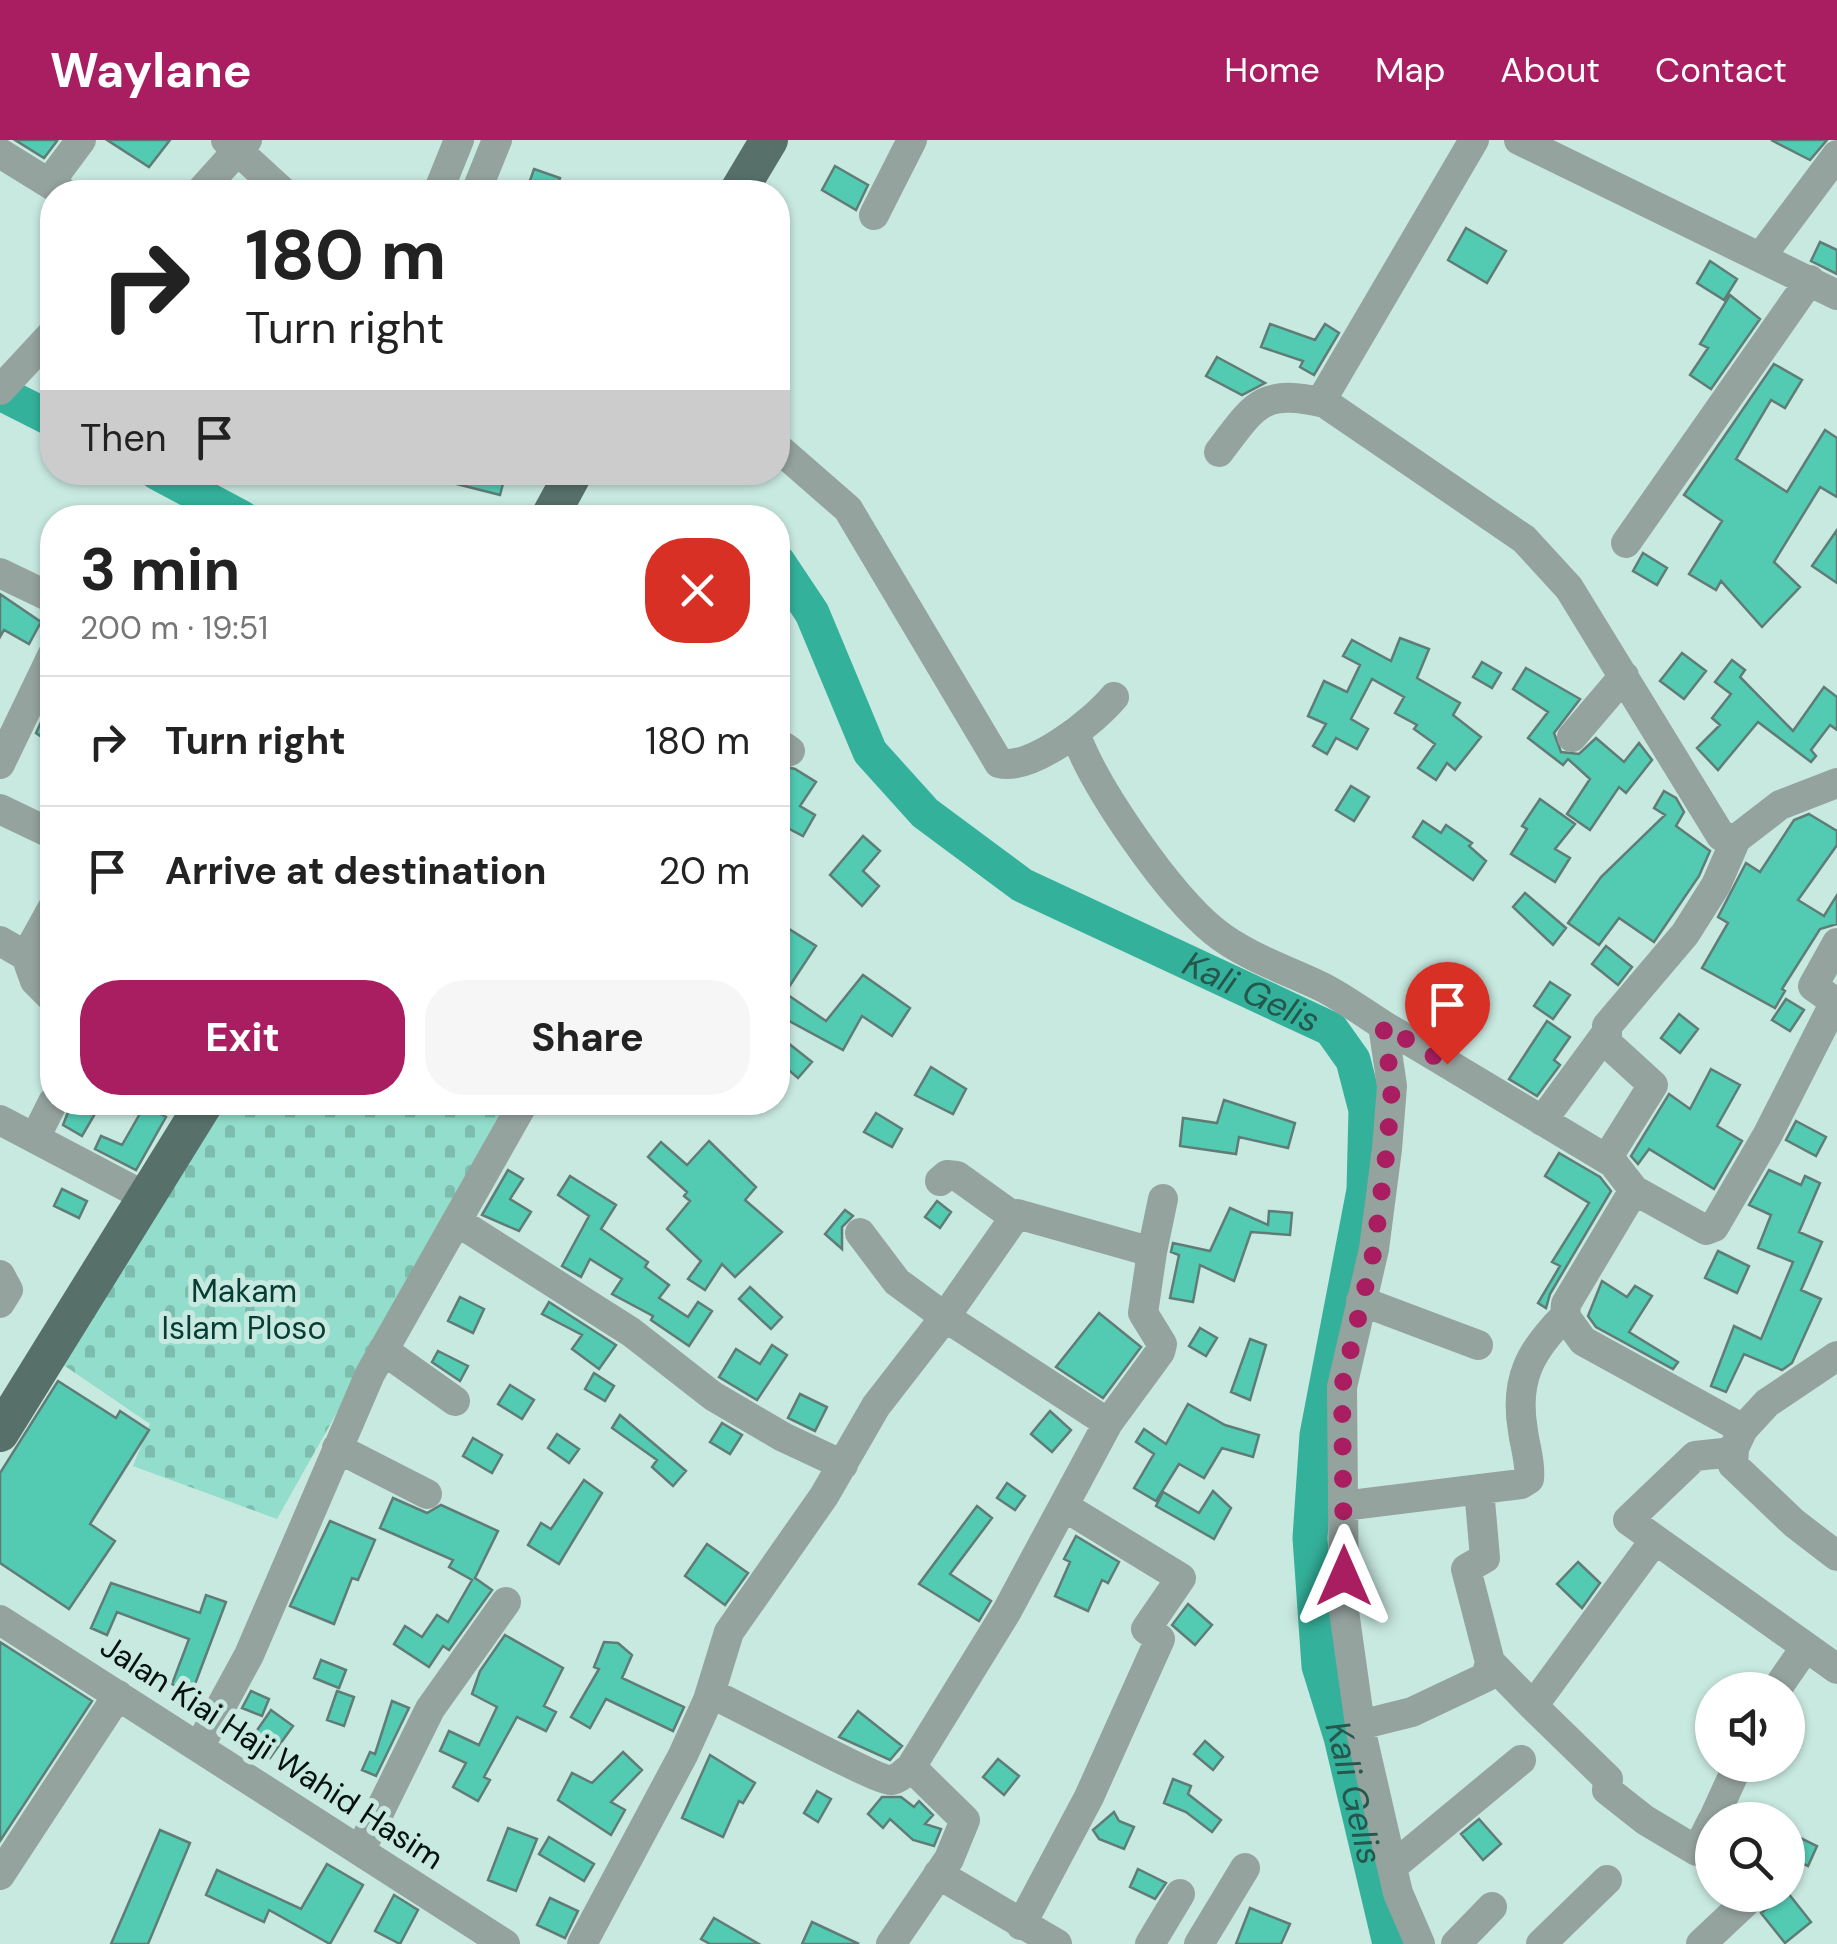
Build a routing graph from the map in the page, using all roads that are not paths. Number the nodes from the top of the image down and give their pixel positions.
1 (81, 140) edge
2 (460, 140) edge
3 (497, 140) edge
4 (769, 140) edge
5 (912, 140) edge
6 (1474, 140) edge
7 (1519, 140) edge
8 (236, 144) edge
9 (0, 153) edge
10 (1837, 156) edge
11 (43, 180) edge
12 (60, 180) edge
13 (209, 180) edge
14 (271, 180) edge
15 (443, 180) edge
16 (481, 180) edge
17 (745, 180) edge
18 (874, 215) dead end
19 (1762, 255) junction
20 (1810, 280) junction
21 (1837, 295) edge
22 (40, 348) edge
23 (0, 390) edge
24 (1325, 402) junction
25 (1219, 452) dead end
26 (790, 458) edge
27 (1626, 543) dead end
28 (0, 574) edge
29 (40, 592) edge
30 (1624, 676) junction
31 (40, 681) edge
32 (1114, 698) dead end
33 (1075, 733) junction
34 (1572, 738) dead end
35 (0, 764) edge
36 (1837, 783) edge
37 (0, 809) edge
38 (40, 828) edge
39 (1736, 839) junction
40 (40, 921) edge
41 (1837, 943) edge
42 (13, 949) edge
43 (40, 985) edge
44 (1836, 1002) edge
45 (1383, 1025) junction
46 (1605, 1035) junction
47 (46, 1115) edge
48 (197, 1115) edge
49 (517, 1115) edge
50 (0, 1120) edge
51 (1542, 1121) junction
52 (35, 1138) junction
53 (1613, 1163) junction
54 (940, 1181) dead end
55 (1634, 1190) junction
56 (146, 1197) junction
57 (1163, 1199) dead end
58 (1013, 1216) junction
59 (458, 1222) junction
60 (860, 1233) dead end
61 (1152, 1252) junction
62 (0, 1275) edge
63 (1361, 1301) junction
64 (0, 1303) edge
65 (1565, 1316) junction
66 (945, 1318) junction
67 (1478, 1344) dead end
68 (383, 1350) junction
69 (1837, 1356) edge
70 (455, 1401) dead end
71 (1108, 1423) junction
72 (0, 1433) edge
73 (1738, 1441) junction
74 (337, 1448) junction
75 (844, 1465) junction
76 (1479, 1489) junction
77 (426, 1494) dead end
78 (1343, 1506) junction
79 (1065, 1507) junction
80 (1654, 1541) junction
81 (1837, 1556) edge
82 (506, 1602) dead end
83 (0, 1620) edge
84 (1805, 1648) junction
85 (1490, 1662) junction
86 (1837, 1669) edge
87 (1788, 1672) edge
88 (710, 1693) junction
89 (118, 1696) junction
90 (1534, 1706) junction
91 (1360, 1726) junction
92 (198, 1747) junction
93 (1521, 1760) dead end
94 (911, 1768) junction
95 (1695, 1850) edge
96 (360, 1851) junction
97 (1392, 1867) junction
98 (1244, 1868) dead end
99 (938, 1874) junction
100 (0, 1876) edge
101 (1606, 1880) dead end
102 (1180, 1894) dead end
103 (1492, 1906) dead end
104 (1735, 1912) edge
105 (1021, 1925) junction
106 (506, 1944) edge
107 (582, 1944) edge
108 (891, 1944) edge
109 (1057, 1944) edge
110 (1150, 1944) edge
111 (1199, 1944) edge
112 (1420, 1944) edge
113 (1456, 1944) edge
114 (1541, 1944) edge
115 (1701, 1944) edge

1 - 12 street
2 - 15 street
3 - 16 street
4 - 17 main road
5 - 18 street
6 - 24 street
7 - 19 street
8 - 13 street
8 - 14 street
9 - 11 street
10 - 19 street
19 - 20 street
20 - 21 street
20 - 27 street
22 - 23 street
24 - 25 street
24 - 30 street
26 - 33 street
28 - 29 street
30 - 34 street
30 - 39 street
31 - 35 street
32 - 33 street
33 - 45 street
36 - 39 street
37 - 38 street
39 - 46 street
40 - 42 street
41 - 44 street
42 - 43 street
44 - 55 street
45 - 51 street
45 - 63 street
46 - 51 street
46 - 53 street
47 - 52 street
48 - 56 main road
49 - 59 street
50 - 52 street
51 - 53 street
52 - 56 street
53 - 55 street
54 - 58 street
55 - 65 street
56 - 72 main road
57 - 61 street
58 - 61 street
58 - 66 street
59 - 68 street
59 - 75 street
60 - 66 street
61 - 71 street
62 - 64 street
63 - 67 street
63 - 78 street
65 - 73 street
65 - 76 street
66 - 71 street
66 - 75 street
68 - 70 street
68 - 74 street
69 - 73 street
71 - 79 street
73 - 80 street
73 - 81 street
74 - 77 street
74 - 92 street
75 - 88 street
76 - 78 street
76 - 85 street
78 - 91 street
79 - 94 street
79 - 105 street
80 - 84 street
80 - 90 street
82 - 96 street
83 - 89 street, Jalan Kiai Haji Wahid Hasim
84 - 86 street
84 - 87 street
85 - 90 street
85 - 91 street
88 - 94 street
88 - 107 street
89 - 92 street, Jalan Kiai Haji Wahid Hasim
89 - 100 street
90 - 95 street
91 - 97 street
92 - 96 street, Jalan Kiai Haji Wahid Hasim
93 - 97 street
94 - 99 street
96 - 106 street, Jalan Kiai Haji Wahid Hasim
97 - 112 street
98 - 111 street
99 - 105 street
99 - 108 street
101 - 114 street
102 - 110 street
103 - 113 street
104 - 115 street
105 - 109 street

